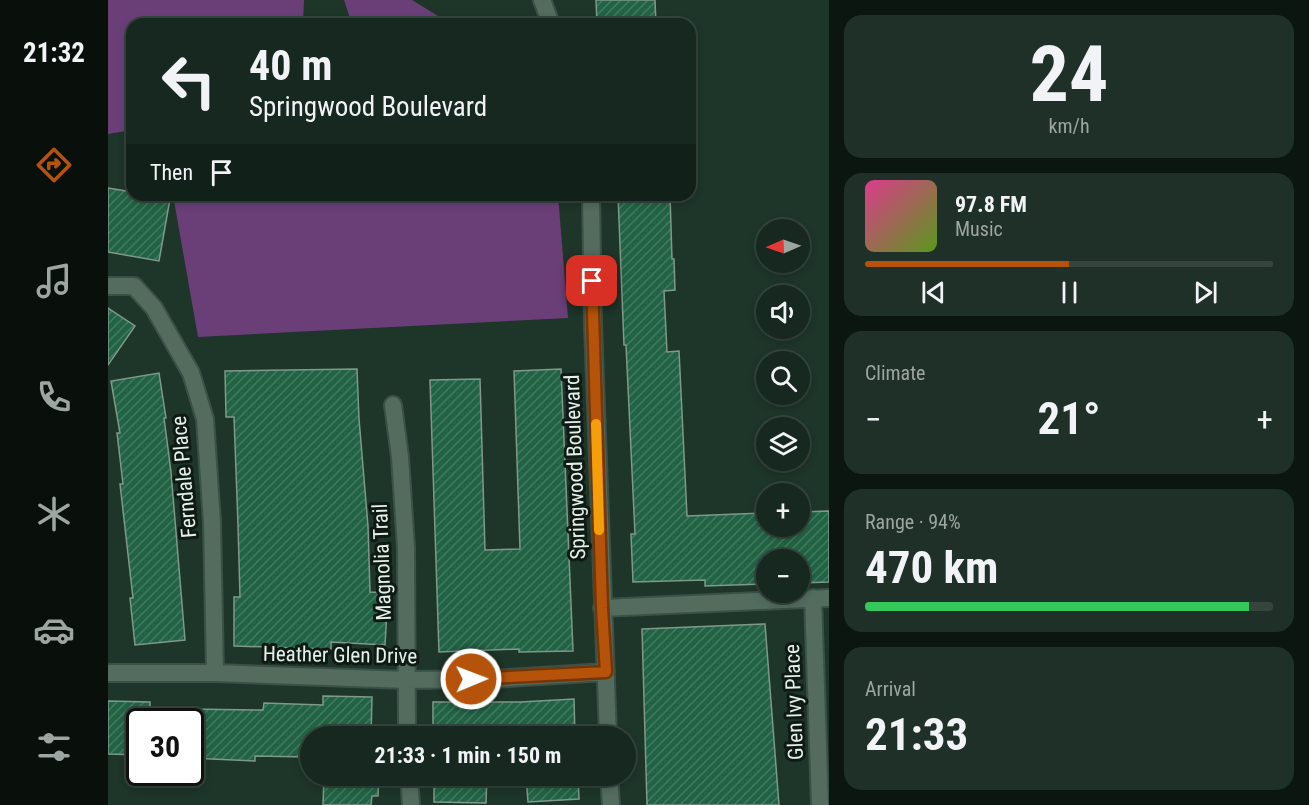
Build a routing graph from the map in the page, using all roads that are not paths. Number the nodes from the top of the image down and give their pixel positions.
1 (542, 0) edge
2 (549, 18) edge
3 (591, 201) edge
4 (108, 286) edge
5 (393, 405) dead end
6 (821, 598) edge
7 (602, 608) junction
8 (606, 672) junction
9 (108, 673) edge
10 (215, 673) junction
11 (407, 680) junction
12 (407, 726) edge
13 (608, 726) edge
14 (410, 786) edge
15 (610, 786) edge
16 (411, 805) edge
17 (611, 805) edge
18 (820, 805) edge

1 - 2 street
3 - 7 street, Springwood Boulevard
4 - 10 street, Ferndale Place
5 - 11 street, Magnolia Trail
6 - 7 street
6 - 18 street, Glen Ivy Place
7 - 8 street, Springwood Boulevard
8 - 11 street, Heather Glen Drive
8 - 13 street, Springwood Boulevard
9 - 10 street, Heather Glen Drive
10 - 11 street, Heather Glen Drive
11 - 12 street, Magnolia Trail
14 - 16 street
15 - 17 street

